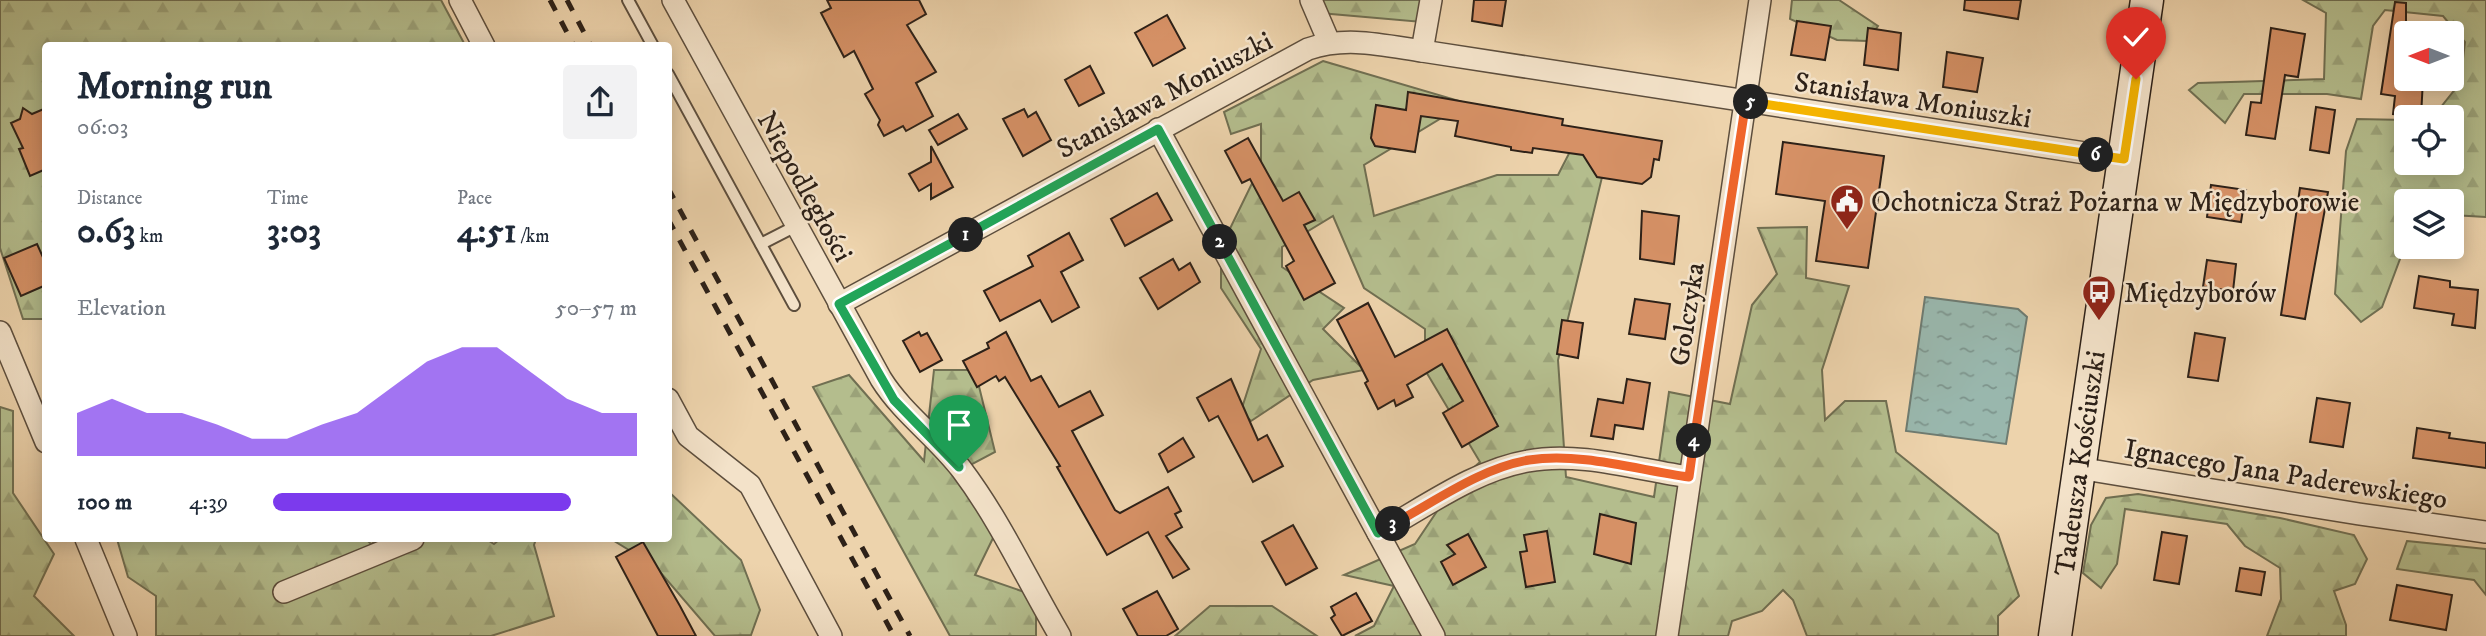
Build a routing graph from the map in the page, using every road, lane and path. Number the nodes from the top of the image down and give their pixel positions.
1 (460, 0) edge
2 (628, 0) edge
3 (673, 0) edge
4 (1311, 0) edge
5 (1431, 0) edge
6 (1760, 0) edge
7 (2147, 0) edge
8 (482, 42) edge
9 (651, 42) edge
10 (1329, 42) junction
11 (1422, 51) junction
12 (672, 81) edge
13 (1746, 101) junction
14 (1158, 129) junction
15 (2124, 159) junction
16 (796, 226) junction
17 (761, 244) junction
18 (839, 304) junction
19 (794, 305) dead end
20 (0, 332) edge
21 (672, 414) edge
22 (42, 432) edge
23 (678, 435) edge
24 (2078, 468) junction
25 (1689, 477) junction
26 (2486, 532) edge
27 (1378, 533) junction
28 (87, 542) edge
29 (406, 542) edge
30 (284, 592) dead end
31 (126, 636) edge
32 (831, 636) edge
33 (1060, 636) edge
34 (1434, 636) edge
35 (1667, 636) edge
36 (2056, 636) edge

1 - 8 street
2 - 9 lane
3 - 16 street, Niepodległości
4 - 10 street
5 - 11 street
6 - 13 street, Golczyka
7 - 15 main road, Tadeusza Kościuszki
10 - 11 street, Stanisława Moniuszki
10 - 14 street, Stanisława Moniuszki
11 - 13 street, Stanisława Moniuszki
12 - 17 lane
13 - 15 street, Stanisława Moniuszki
13 - 25 street, Golczyka
14 - 18 street, Stanisława Moniuszki
14 - 27 street
15 - 24 main road, Tadeusza Kościuszki
16 - 17 lane
16 - 18 street, Niepodległości
17 - 19 lane
18 - 33 street, Niepodległości
20 - 22 street
21 - 23 street
23 - 32 street
24 - 26 street, Ignacego Jana Paderewskiego
24 - 36 main road, Tadeusza Kościuszki
25 - 27 street
25 - 35 street, Golczyka
27 - 34 street
28 - 31 street
29 - 30 street

